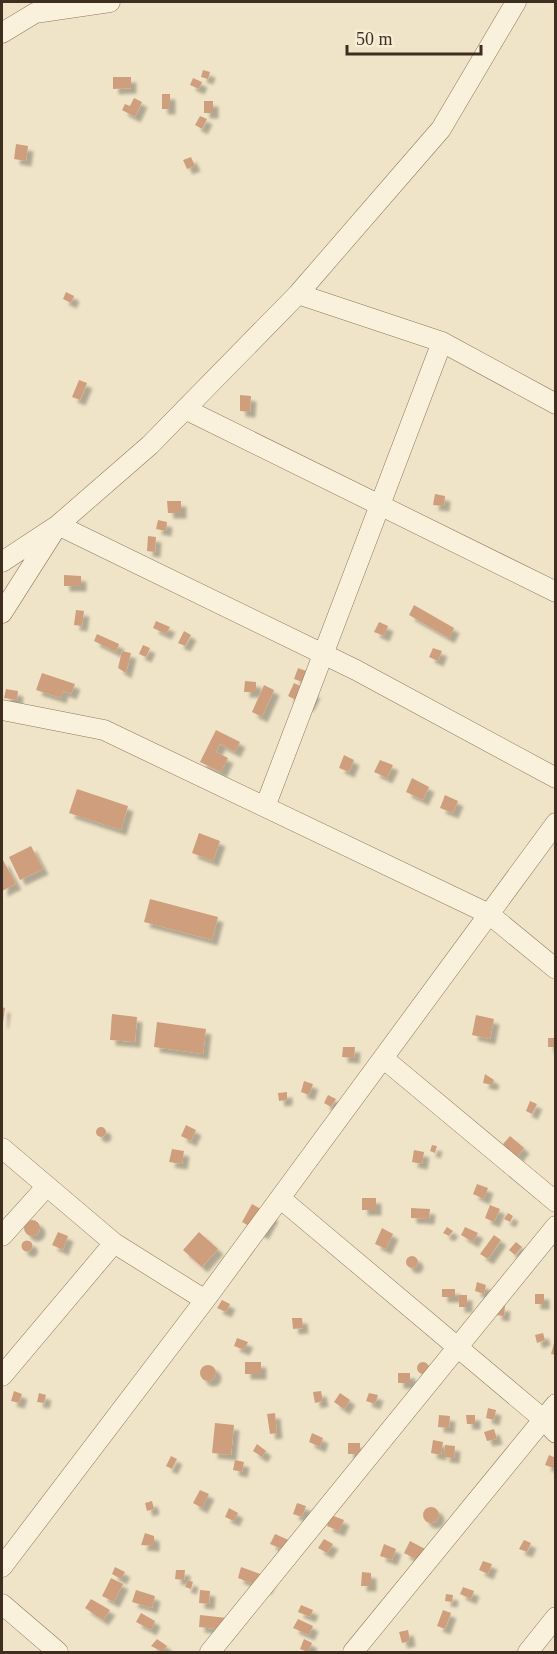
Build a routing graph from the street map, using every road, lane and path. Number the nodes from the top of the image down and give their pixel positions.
1 (110, 2) edge
2 (516, 2) edge
3 (2, 33) edge
4 (298, 294) junction
5 (442, 342) junction
6 (555, 404) edge
7 (185, 409) junction
8 (380, 505) junction
9 (58, 525) junction
10 (2, 562) edge
11 (555, 591) edge
12 (2, 614) edge
13 (323, 654) junction
14 (2, 710) edge
15 (555, 778) edge
16 (265, 807) junction
17 (555, 823) edge
18 (489, 914) junction
19 (555, 969) edge
20 (383, 1058) junction
21 (2, 1148) edge
22 (47, 1186) junction
23 (280, 1198) junction
24 (555, 1202) edge
25 (555, 1226) edge
26 (2, 1236) edge
27 (114, 1243) junction
28 (206, 1300) junction
29 (457, 1347) junction
30 (2, 1376) edge
31 (551, 1419) edge
32 (2, 1567) edge
33 (2, 1604) edge
34 (555, 1617) edge
35 (58, 1653) edge
36 (210, 1653) edge
37 (353, 1653) edge
38 (528, 1653) edge

1 - 3 street
2 - 4 street
4 - 5 street
4 - 7 street
5 - 6 street
5 - 8 street
7 - 8 street
7 - 9 street
8 - 11 street
8 - 13 street
9 - 10 street
9 - 12 street
9 - 13 street
13 - 15 street
13 - 16 street
14 - 16 street
16 - 18 street
17 - 18 street
18 - 19 street
18 - 20 street
20 - 23 street
20 - 24 street
21 - 22 street
22 - 26 street
22 - 27 street
23 - 28 street
23 - 29 street
25 - 29 street
27 - 28 street
27 - 30 street
28 - 32 street
29 - 31 street
29 - 36 street
31 - 37 street
33 - 35 street
34 - 38 street

